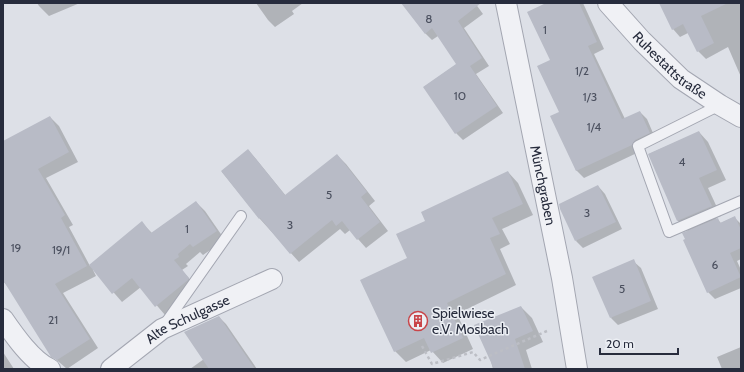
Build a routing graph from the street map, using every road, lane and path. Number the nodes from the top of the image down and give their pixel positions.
1 (506, 3) edge
2 (608, 3) edge
3 (720, 106) junction
4 (741, 118) edge
5 (741, 201) edge
6 (241, 216) dead end
7 (272, 279) dead end
8 (3, 319) edge
9 (569, 321) junction
10 (162, 329) junction
11 (422, 346) dead end
12 (50, 369) edge
13 (111, 369) edge
14 (577, 369) edge

1 - 9 street, Münchgraben
2 - 3 street, Ruhestattstraße
3 - 4 street, Ruhestattstraße
3 - 5 lane
6 - 10 lane
7 - 10 street, Alte Schulgasse
8 - 12 street
9 - 11 path
9 - 14 street, Münchgraben
10 - 13 street, Alte Schulgasse

